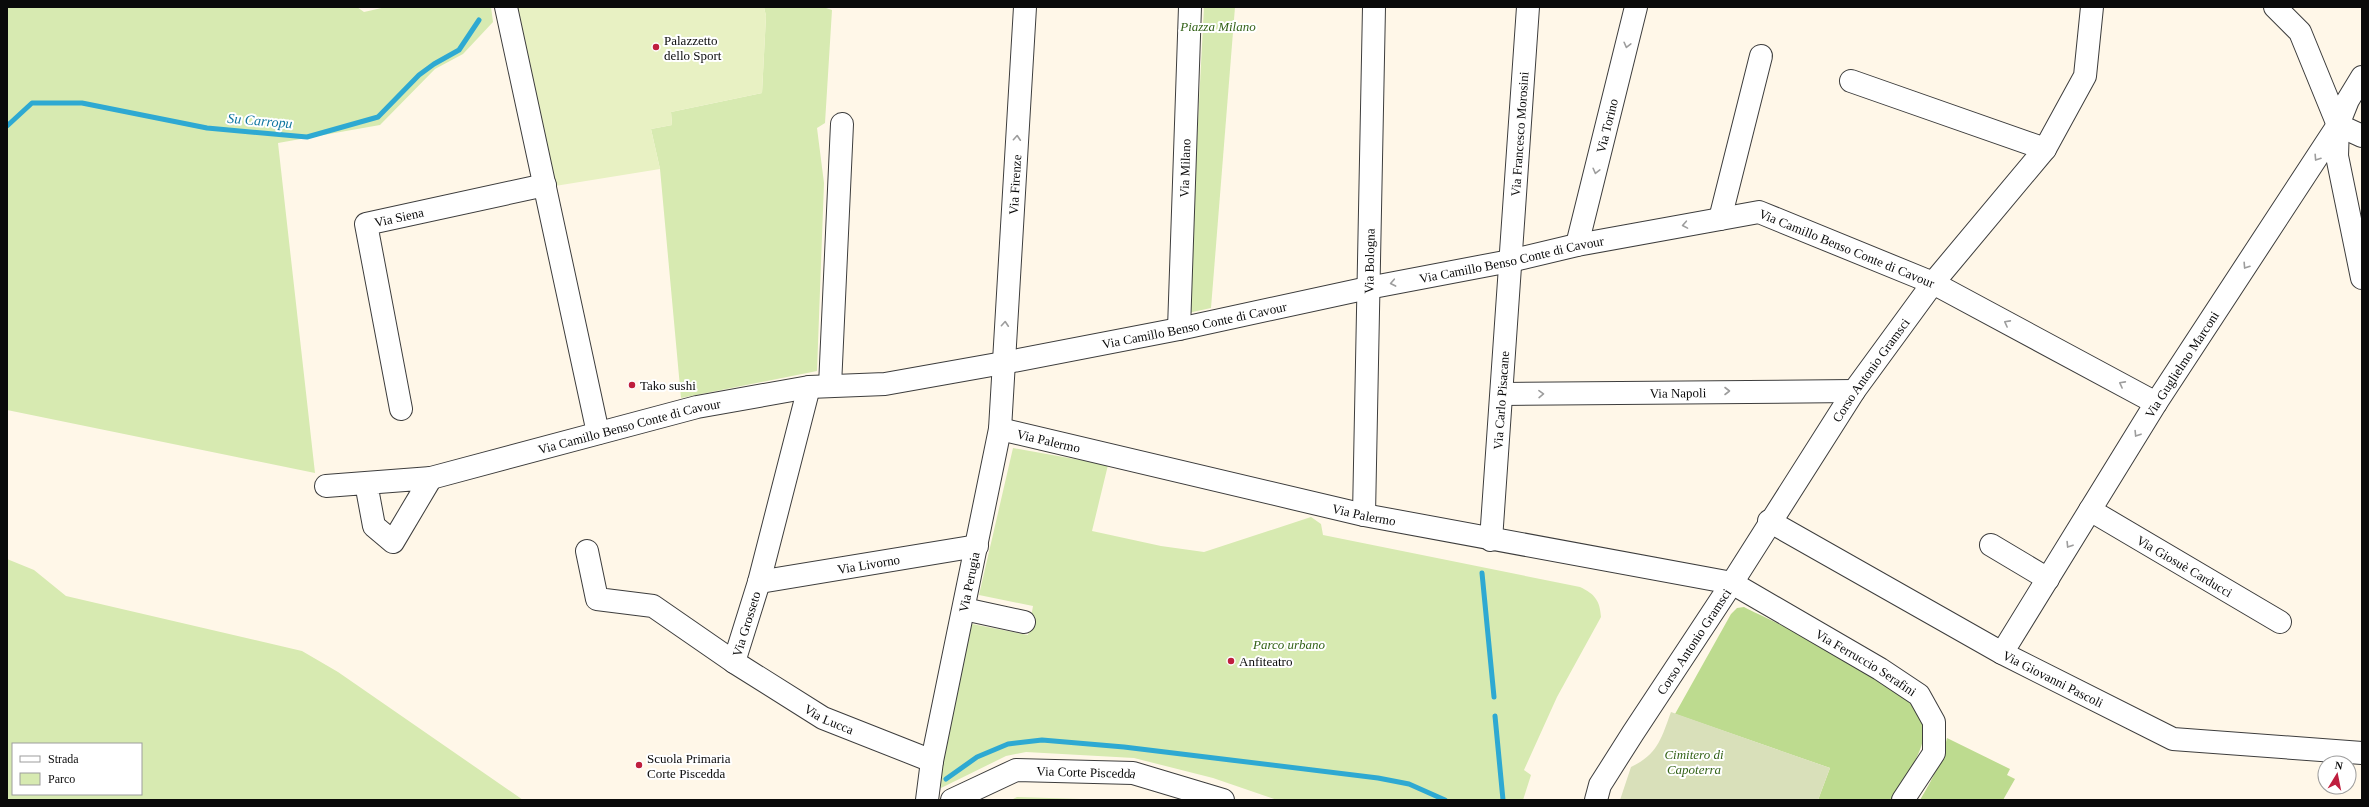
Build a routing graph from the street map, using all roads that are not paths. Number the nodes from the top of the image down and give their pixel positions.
1 (506, 7) edge
2 (1025, 7) edge
3 (1190, 7) edge
4 (1374, 7) edge
5 (1528, 7) edge
6 (1636, 7) edge
7 (2092, 7) edge
8 (2276, 7) edge
9 (1761, 56) dead end
10 (2362, 77) edge
11 (1850, 81) dead end
12 (842, 124) dead end
13 (2338, 125) junction
14 (2362, 136) edge
15 (2045, 149) junction
16 (545, 185) junction
17 (1720, 219) junction
18 (1577, 245) junction
19 (1510, 261) junction
20 (2362, 278) edge
21 (1933, 283) junction
22 (1368, 288) junction
23 (1179, 330) junction
24 (1003, 363) junction
25 (819, 387) junction
26 (1854, 391) junction
27 (1502, 394) junction
28 (2156, 403) junction
29 (401, 409) dead end
30 (1000, 430) junction
31 (598, 433) junction
32 (431, 478) junction
33 (366, 483) junction
34 (326, 486) dead end
35 (2090, 510) junction
36 (1364, 515) junction
37 (1769, 521) junction
38 (1491, 540) junction
39 (1991, 545) dead end
40 (977, 546) junction
41 (587, 551) dead end
42 (2048, 579) junction
43 (760, 582) junction
44 (1732, 583) junction
45 (964, 609) junction
46 (1024, 622) dead end
47 (2280, 622) dead end
48 (2002, 652) junction
49 (734, 662) junction
50 (2362, 753) edge
51 (932, 762) junction
52 (927, 800) edge
53 (952, 800) edge
54 (1222, 800) edge
55 (1596, 800) edge
56 (1903, 800) edge

1 - 16 street
24 -> 2 street, Via Firenze
3 - 23 street, Via Milano
4 - 22 street, Via Bologna
5 - 19 street, Via Francesco Morosini
6 -> 18 street, Via Torino
7 - 15 street, Corso Antonio Gramsci
8 - 13 street
9 - 17 street
10 - 13 street, Via Guglielmo Marconi
11 - 15 street
12 - 25 street
13 - 14 street
13 - 20 street
13 -> 28 street, Via Guglielmo Marconi
15 - 21 street, Corso Antonio Gramsci
16 - 29 street, Via Siena
16 - 31 street
17 -> 18 street, Via Camillo Benso Conte di Cavour
17 - 21 street, Via Camillo Benso Conte di Cavour
18 - 19 street, Via Camillo Benso Conte di Cavour
19 -> 22 street, Via Camillo Benso Conte di Cavour
19 - 27 street, Via Carlo Pisacane
21 - 26 street, Corso Antonio Gramsci
28 -> 21 street, Via Camillo Benso Conte di Cavour
22 - 23 street, Via Camillo Benso Conte di Cavour
22 - 36 street, Via Bologna
23 - 24 street, Via Camillo Benso Conte di Cavour
24 - 25 street, Via Camillo Benso Conte di Cavour
24 - 30 street, Via Perugia
25 - 31 street, Via Camillo Benso Conte di Cavour
25 - 43 street, Via Grosseto
27 -> 26 street, Via Napoli
26 - 37 street, Corso Antonio Gramsci
27 - 38 street, Via Carlo Pisacane
28 -> 35 street, Via Guglielmo Marconi
30 - 36 street, Via Palermo
30 - 40 street, Via Perugia
31 - 32 street, Via Camillo Benso Conte di Cavour
32 - 33 street, Via Camillo Benso Conte di Cavour
32 - 33 street
33 - 34 street, Via Camillo Benso Conte di Cavour
35 -> 42 street, Via Guglielmo Marconi
35 - 47 street, Via Giosuè Carducci
36 - 38 street, Via Palermo
37 - 44 street, Corso Antonio Gramsci
37 - 48 street, Via Giovanni Pascoli
38 - 44 street, Via Palermo
39 - 42 street
40 - 43 street, Via Livorno
40 - 45 street, Via Perugia
41 - 49 street, Via Grosseto
42 - 48 street, Via Guglielmo Marconi
43 - 49 street, Via Grosseto
44 - 55 street, Corso Antonio Gramsci
44 - 56 street, Via Ferruccio Serafini
45 - 46 street
45 - 51 street, Via Perugia
48 - 50 street, Via Giovanni Pascoli
49 - 51 street, Via Lucca
51 - 52 street, Via Perugia
53 - 54 street, Via Corte Piscedda

